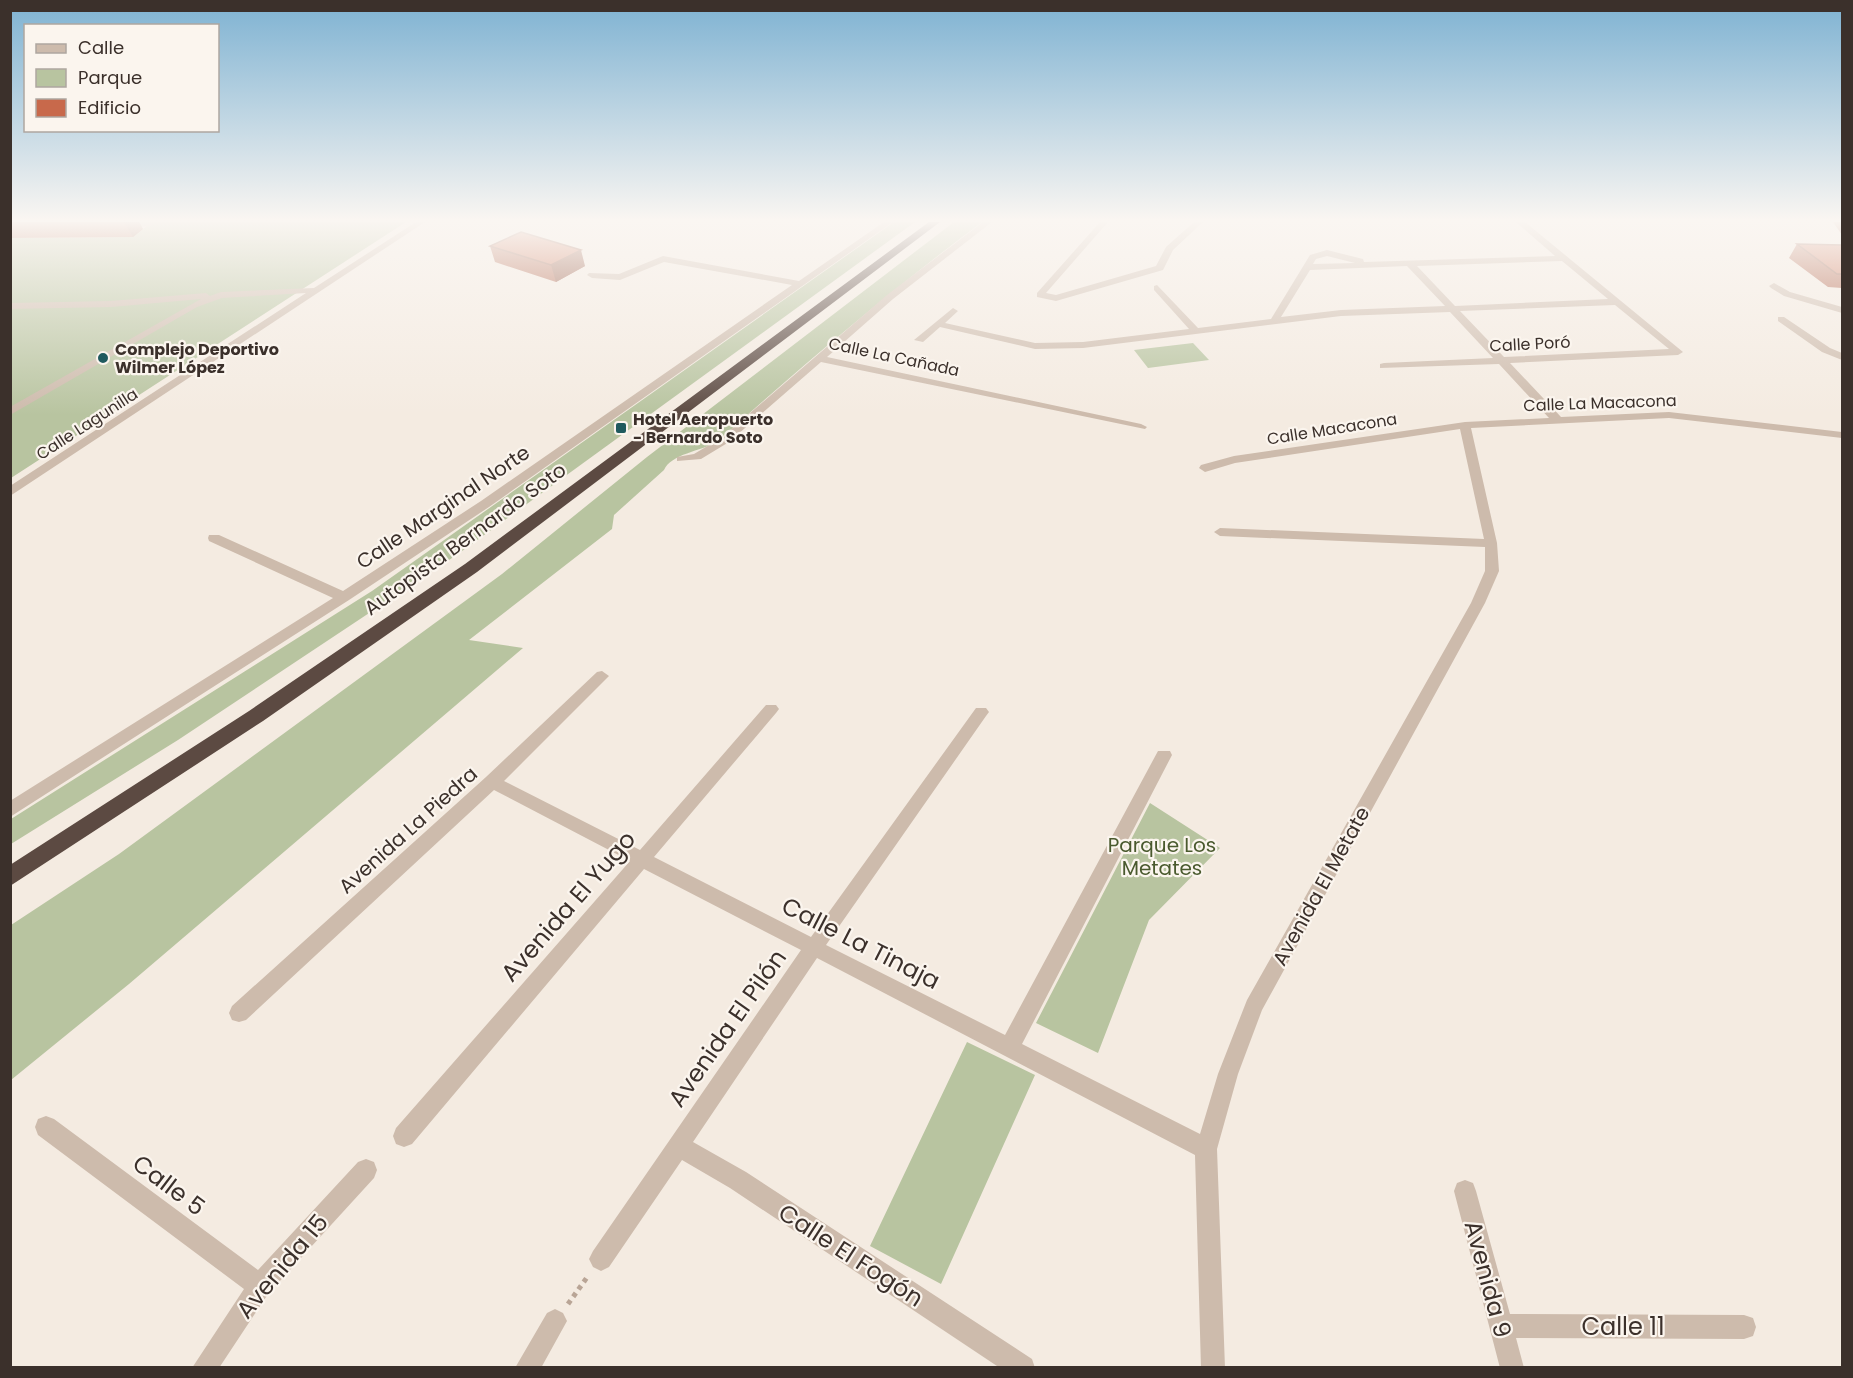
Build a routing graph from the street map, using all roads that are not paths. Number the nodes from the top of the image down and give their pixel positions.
1 (323, 286) edge
2 (798, 286) edge
3 (849, 286) edge
4 (905, 286) edge
5 (1048, 286) edge
6 (1097, 286) edge
7 (1294, 286) edge
8 (1431, 286) edge
9 (1598, 286) edge
10 (1774, 286) dead end
11 (1156, 288) dead end
12 (316, 291) junction
13 (221, 295) junction
14 (1617, 302) junction
15 (10, 306) edge
16 (1452, 308) junction
17 (1842, 310) edge
18 (953, 311) dead end
19 (1781, 319) dead end
20 (1275, 320) junction
21 (938, 324) junction
22 (1195, 330) junction
23 (919, 340) dead end
24 (1842, 357) edge
25 (817, 358) junction
26 (1502, 360) junction
27 (1384, 366) dead end
28 (10, 411) edge
29 (1558, 420) junction
30 (1465, 425) junction
31 (1141, 427) dead end
32 (1842, 435) edge
33 (681, 459) dead end
34 (1204, 468) dead end
35 (10, 492) edge
36 (1220, 532) dead end
37 (214, 538) dead end
38 (1491, 543) junction
39 (344, 597) junction
40 (603, 676) dead end
41 (771, 710) dead end
42 (981, 712) dead end
43 (1164, 755) dead end
44 (492, 782) junction
45 (10, 810) edge
46 (45, 855) junction
47 (641, 859) junction
48 (10, 871) edge
49 (10, 877) edge
50 (814, 947) junction
51 (239, 1013) dead end
52 (1009, 1048) junction
53 (46, 1127) dead end
54 (404, 1136) dead end
55 (677, 1145) junction
56 (1206, 1149) junction
57 (366, 1170) dead end
58 (1465, 1191) dead end
59 (601, 1259) road end
60 (260, 1286) junction
61 (555, 1321) road end
62 (1501, 1326) junction
63 (1744, 1327) dead end
64 (204, 1368) edge
65 (527, 1368) edge
66 (1023, 1368) edge
67 (1213, 1368) edge
68 (1512, 1368) edge

1 - 12 street, Calle Lagunilla
2 - 39 street, Calle Marginal Norte
3 - 46 highway, Autopista Bernardo Soto
4 - 25 street, Calle La Cañada
5 - 6 street
7 - 20 street
8 - 16 street
9 - 14 street
10 - 17 street
11 - 22 street
12 - 13 street
12 - 35 street, Calle Lagunilla
13 - 15 street
13 - 28 street
14 - 16 street
14 - 26 street, Calle Poró
16 - 20 street
16 - 26 street
18 - 21 street
19 - 24 street
20 - 22 street
21 - 22 street
21 - 23 street
25 - 31 street, Calle La Cañada
25 - 33 street
26 - 27 street, Calle Poró
26 - 29 street
29 - 30 street, Calle La Macacona
29 - 32 street, Calle La Macacona
30 - 34 street, Calle Macacona
30 - 38 street, Avenida El Metate
36 - 38 street
37 - 39 street
38 - 56 street, Avenida El Metate
39 - 45 street, Calle Marginal Norte
40 - 44 street, Avenida La Piedra
41 - 47 street, Avenida El Yugo
42 - 50 street, Avenida El Pilón
43 - 52 street
44 - 47 street, Calle La Tinaja
44 - 51 street, Avenida La Piedra
46 - 48 highway
46 - 49 highway, Autopista Bernardo Soto
47 - 50 street, Calle La Tinaja
47 - 54 street, Avenida El Yugo
50 - 52 street, Calle La Tinaja
50 - 55 street, Avenida El Pilón
52 - 56 street, Calle La Tinaja
53 - 60 street, Calle 5
55 - 59 street, Avenida El Pilón
55 - 66 street, Calle El Fogón
56 - 67 street, Avenida El Metate
57 - 60 street, Avenida 15
58 - 62 street, Avenida 9
60 - 64 street, Avenida 15
61 - 65 street
62 - 63 street, Calle 11
62 - 68 street, Avenida 9

